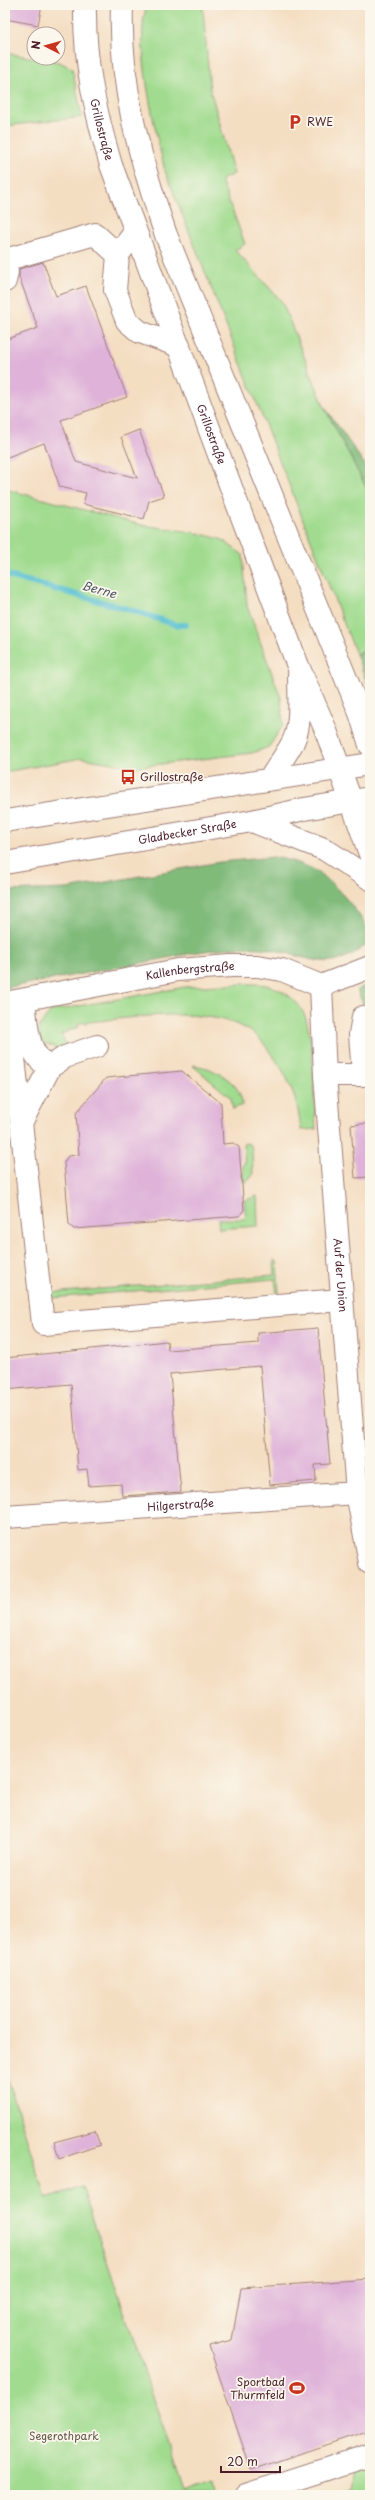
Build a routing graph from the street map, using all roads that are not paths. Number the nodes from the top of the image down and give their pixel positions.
1 (85, 5) edge
2 (122, 5) edge
3 (135, 232) junction
4 (118, 255) junction
5 (5, 261) edge
6 (5, 281) edge
7 (179, 346) junction
8 (298, 666) junction
9 (370, 746) edge
10 (370, 764) edge
11 (340, 768) junction
12 (270, 779) junction
13 (360, 800) edge
14 (5, 821) edge
15 (252, 821) junction
16 (370, 854) edge
17 (5, 863) edge
18 (370, 879) edge
19 (370, 967) edge
20 (320, 986) junction
21 (12, 1002) edge
22 (363, 1017) dead end
23 (97, 1046) dead end
24 (50, 1067) junction
25 (325, 1075) junction
26 (21, 1123) junction
27 (342, 1300) junction
28 (357, 1493) junction
29 (5, 1517) edge
30 (367, 1531) edge
31 (370, 1563) edge
32 (370, 2455) edge
33 (246, 2495) edge

1 - 3 main road, Grillostraße
2 - 9 main road
3 - 4 main road
3 - 7 main road, Grillostraße
4 - 5 main road
4 - 7 main road
5 - 6 main road
7 - 8 main road, Grillostraße
8 - 11 main road, Grillostraße
8 - 12 main road
10 - 11 main road
11 - 12 main road
11 - 13 main road, Grillostraße
12 - 14 main road
13 - 15 main road, Gladbecker Straße
13 - 16 main road, Grillostraße
15 - 17 main road, Gladbecker Straße
15 - 18 main road
19 - 20 main road
20 - 21 main road, Kallenbergstraße
20 - 25 main road, Auf der Union
21 - 24 main road
21 - 26 main road
22 - 25 main road
23 - 24 main road
24 - 26 main road
25 - 27 main road, Auf der Union
26 - 27 main road
27 - 28 main road, Auf der Union
28 - 29 main road, Hilgerstraße
28 - 30 main road, Auf der Union
30 - 31 main road, Auf der Union
32 - 33 main road

